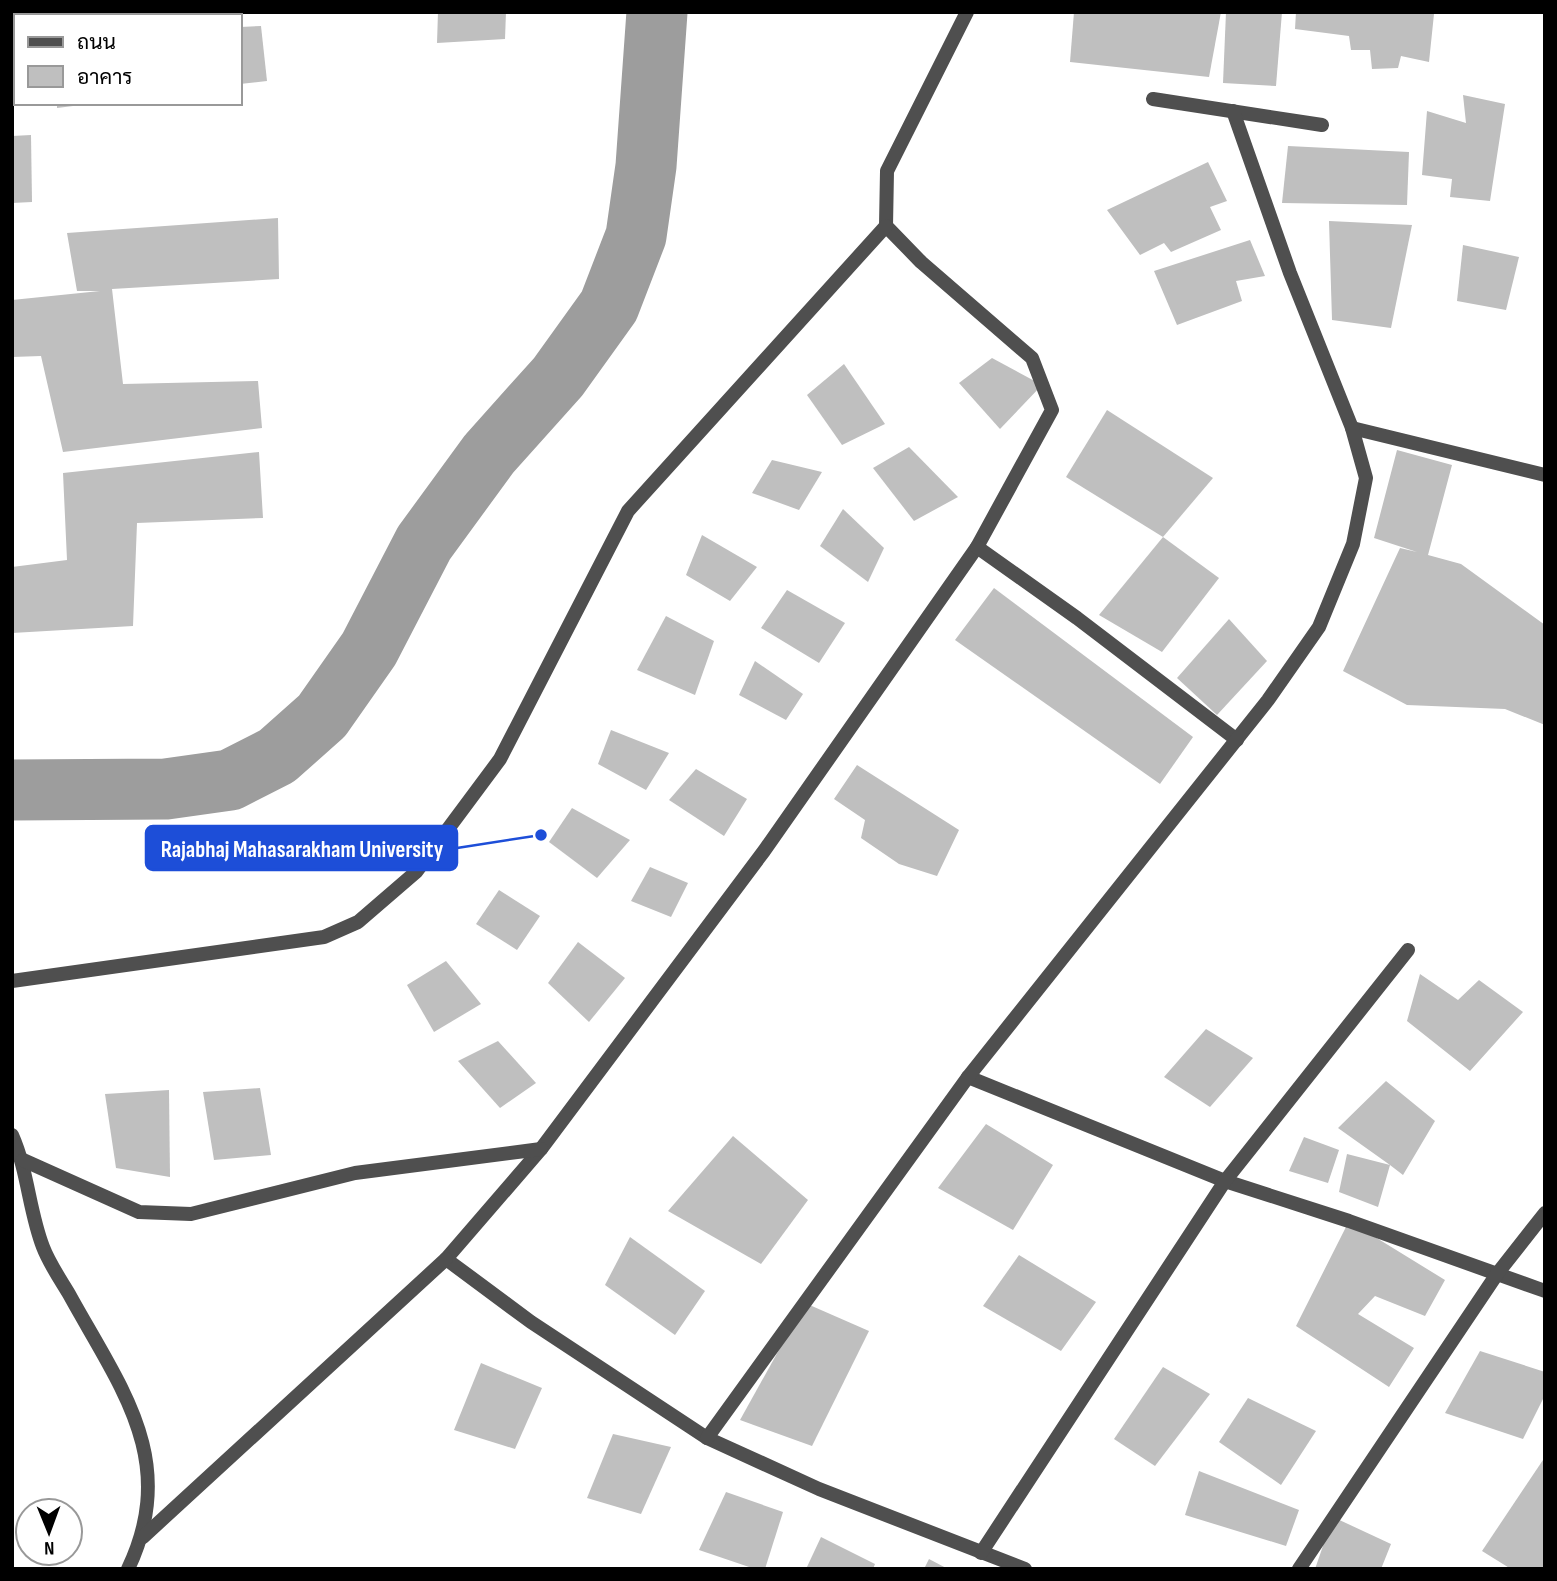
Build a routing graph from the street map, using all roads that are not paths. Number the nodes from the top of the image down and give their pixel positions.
1 (967, 12) edge
2 (1153, 99) dead end
3 (1233, 111) junction
4 (1322, 125) dead end
5 (886, 226) junction
6 (1352, 428) junction
7 (1545, 475) edge
8 (977, 547) junction
9 (1237, 740) junction
10 (1408, 950) dead end
11 (12, 981) edge
12 (968, 1077) junction
13 (12, 1135) edge
14 (541, 1149) junction
15 (23, 1160) junction
16 (1225, 1181) junction
17 (1545, 1213) edge
18 (446, 1259) junction
19 (1497, 1274) junction
20 (1545, 1291) edge
21 (707, 1438) junction
22 (143, 1537) junction
23 (981, 1553) junction
24 (128, 1569) edge
25 (1025, 1569) edge
26 (1299, 1569) edge

1 - 5 street
2 - 3 street
3 - 4 street
3 - 6 street
5 - 8 street
5 - 11 street
6 - 7 street
6 - 9 street
8 - 9 street
8 - 14 street
9 - 12 street
10 - 16 street
12 - 16 street
12 - 21 street
13 - 15 street
14 - 15 street
14 - 18 street
15 - 22 street
16 - 19 street
16 - 23 street
17 - 19 street
18 - 21 street
18 - 22 street
19 - 20 street
19 - 26 street
21 - 23 street
22 - 24 street
23 - 25 street

